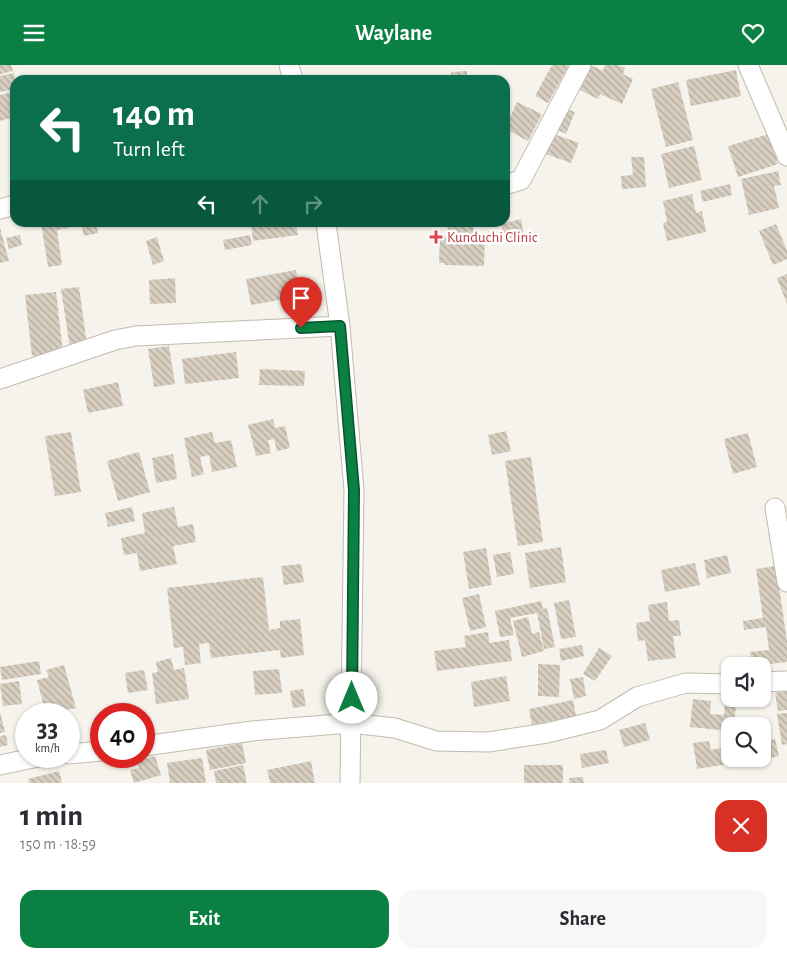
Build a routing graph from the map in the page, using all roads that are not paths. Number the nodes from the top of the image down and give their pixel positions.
1 (581, 65) edge
2 (748, 65) edge
3 (787, 155) edge
4 (510, 184) edge
5 (327, 227) edge
6 (340, 326) junction
7 (0, 379) edge
8 (775, 508) dead end
9 (787, 582) edge
10 (787, 681) edge
11 (771, 682) edge
12 (721, 683) edge
13 (351, 723) junction
14 (155, 744) edge
15 (15, 762) edge
16 (0, 765) edge
17 (350, 783) edge

1 - 4 street
2 - 3 street
5 - 6 street
6 - 7 street
6 - 13 street
8 - 9 street
10 - 11 street
12 - 13 street
13 - 14 street
13 - 17 street
15 - 16 street

